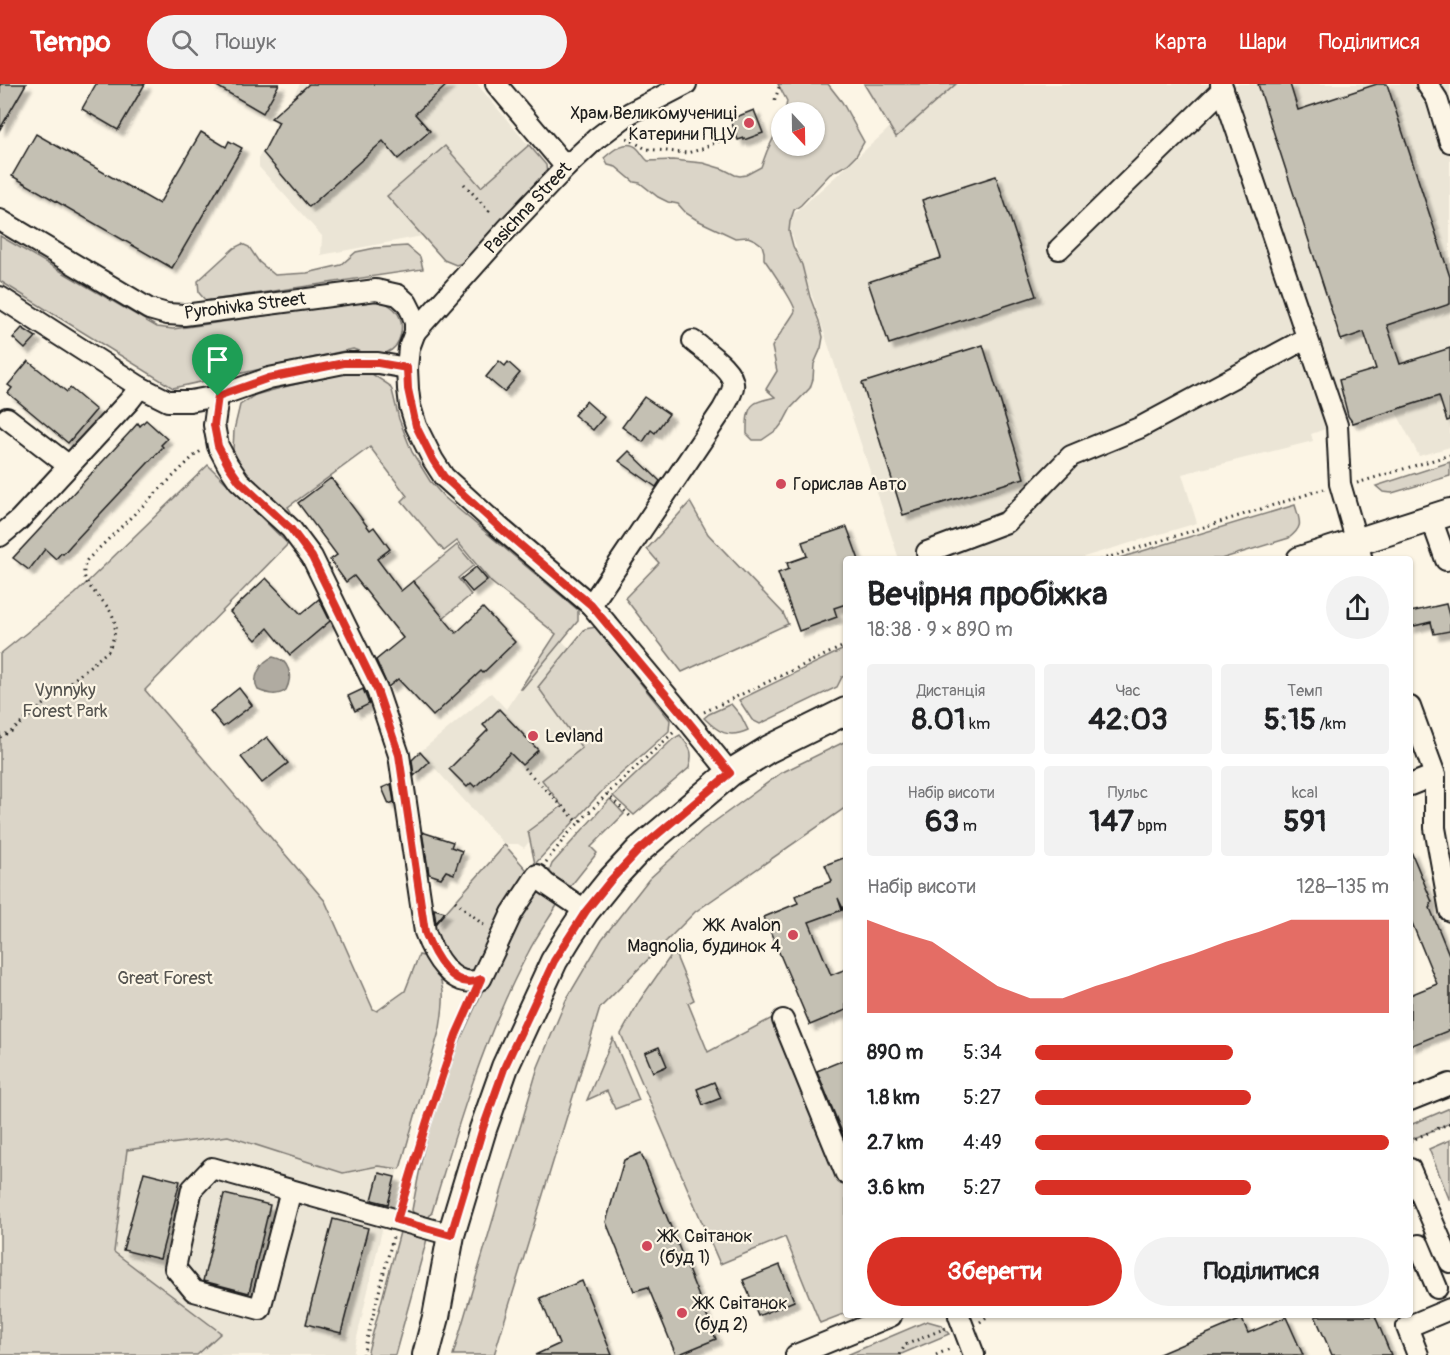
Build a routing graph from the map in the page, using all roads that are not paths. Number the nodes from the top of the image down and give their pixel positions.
1 (496, 84) edge
2 (686, 84) edge
3 (1427, 84) edge
4 (1222, 87) edge
5 (672, 89) edge
6 (1450, 142) edge
7 (566, 167) junction
8 (0, 220) edge
9 (1059, 249) dead end
10 (0, 297) edge
11 (415, 332) junction
12 (1307, 338) junction
13 (693, 341) dead end
14 (407, 368) junction
15 (140, 387) junction
16 (218, 396) junction
17 (7, 418) dead end
18 (69, 466) junction
19 (1441, 515) edge
20 (0, 536) edge
21 (1359, 551) edge
22 (927, 552) dead end
23 (1326, 556) edge
24 (1446, 560) dead end
25 (591, 605) junction
26 (843, 712) edge
27 (1413, 715) edge
28 (730, 773) junction
29 (1435, 775) junction
30 (1413, 784) edge
31 (586, 911) junction
32 (1450, 911) edge
33 (783, 1020) dead end
34 (1450, 1084) edge
35 (1413, 1099) edge
36 (843, 1167) edge
37 (1413, 1176) edge
38 (291, 1190) junction
39 (451, 1235) junction
40 (1413, 1248) edge
41 (1450, 1262) edge
42 (1437, 1288) dead end
43 (1450, 1309) edge
44 (886, 1318) edge
45 (955, 1321) edge
46 (1404, 1322) edge
47 (426, 1355) edge
48 (796, 1355) edge
49 (974, 1355) edge
50 (1418, 1355) edge

1 - 7 street
2 - 5 street, Pasichna Street
3 - 6 street
4 - 9 street
4 - 12 street
5 - 7 street, Pasichna Street
7 - 11 street, Pasichna Street
8 - 11 street, Pyrohivka Street
10 - 15 street
11 - 14 street, Pyrohivka Street
12 - 21 street
12 - 22 street
13 - 25 street
14 - 16 street
14 - 25 street, Pyrohivka Street
15 - 16 street
15 - 18 street
16 - 31 street
17 - 18 street
18 - 20 street
19 - 21 main road
19 - 24 street
21 - 23 main road
25 - 28 street, Pyrohivka Street
26 - 28 main road
27 - 29 street
28 - 31 main road
29 - 30 street
29 - 32 street
31 - 39 main road
33 - 36 street
34 - 35 street
37 - 41 street
38 - 38 street
38 - 39 street
39 - 47 main road
40 - 42 street
43 - 46 street
44 - 48 street
45 - 49 street
46 - 50 street

